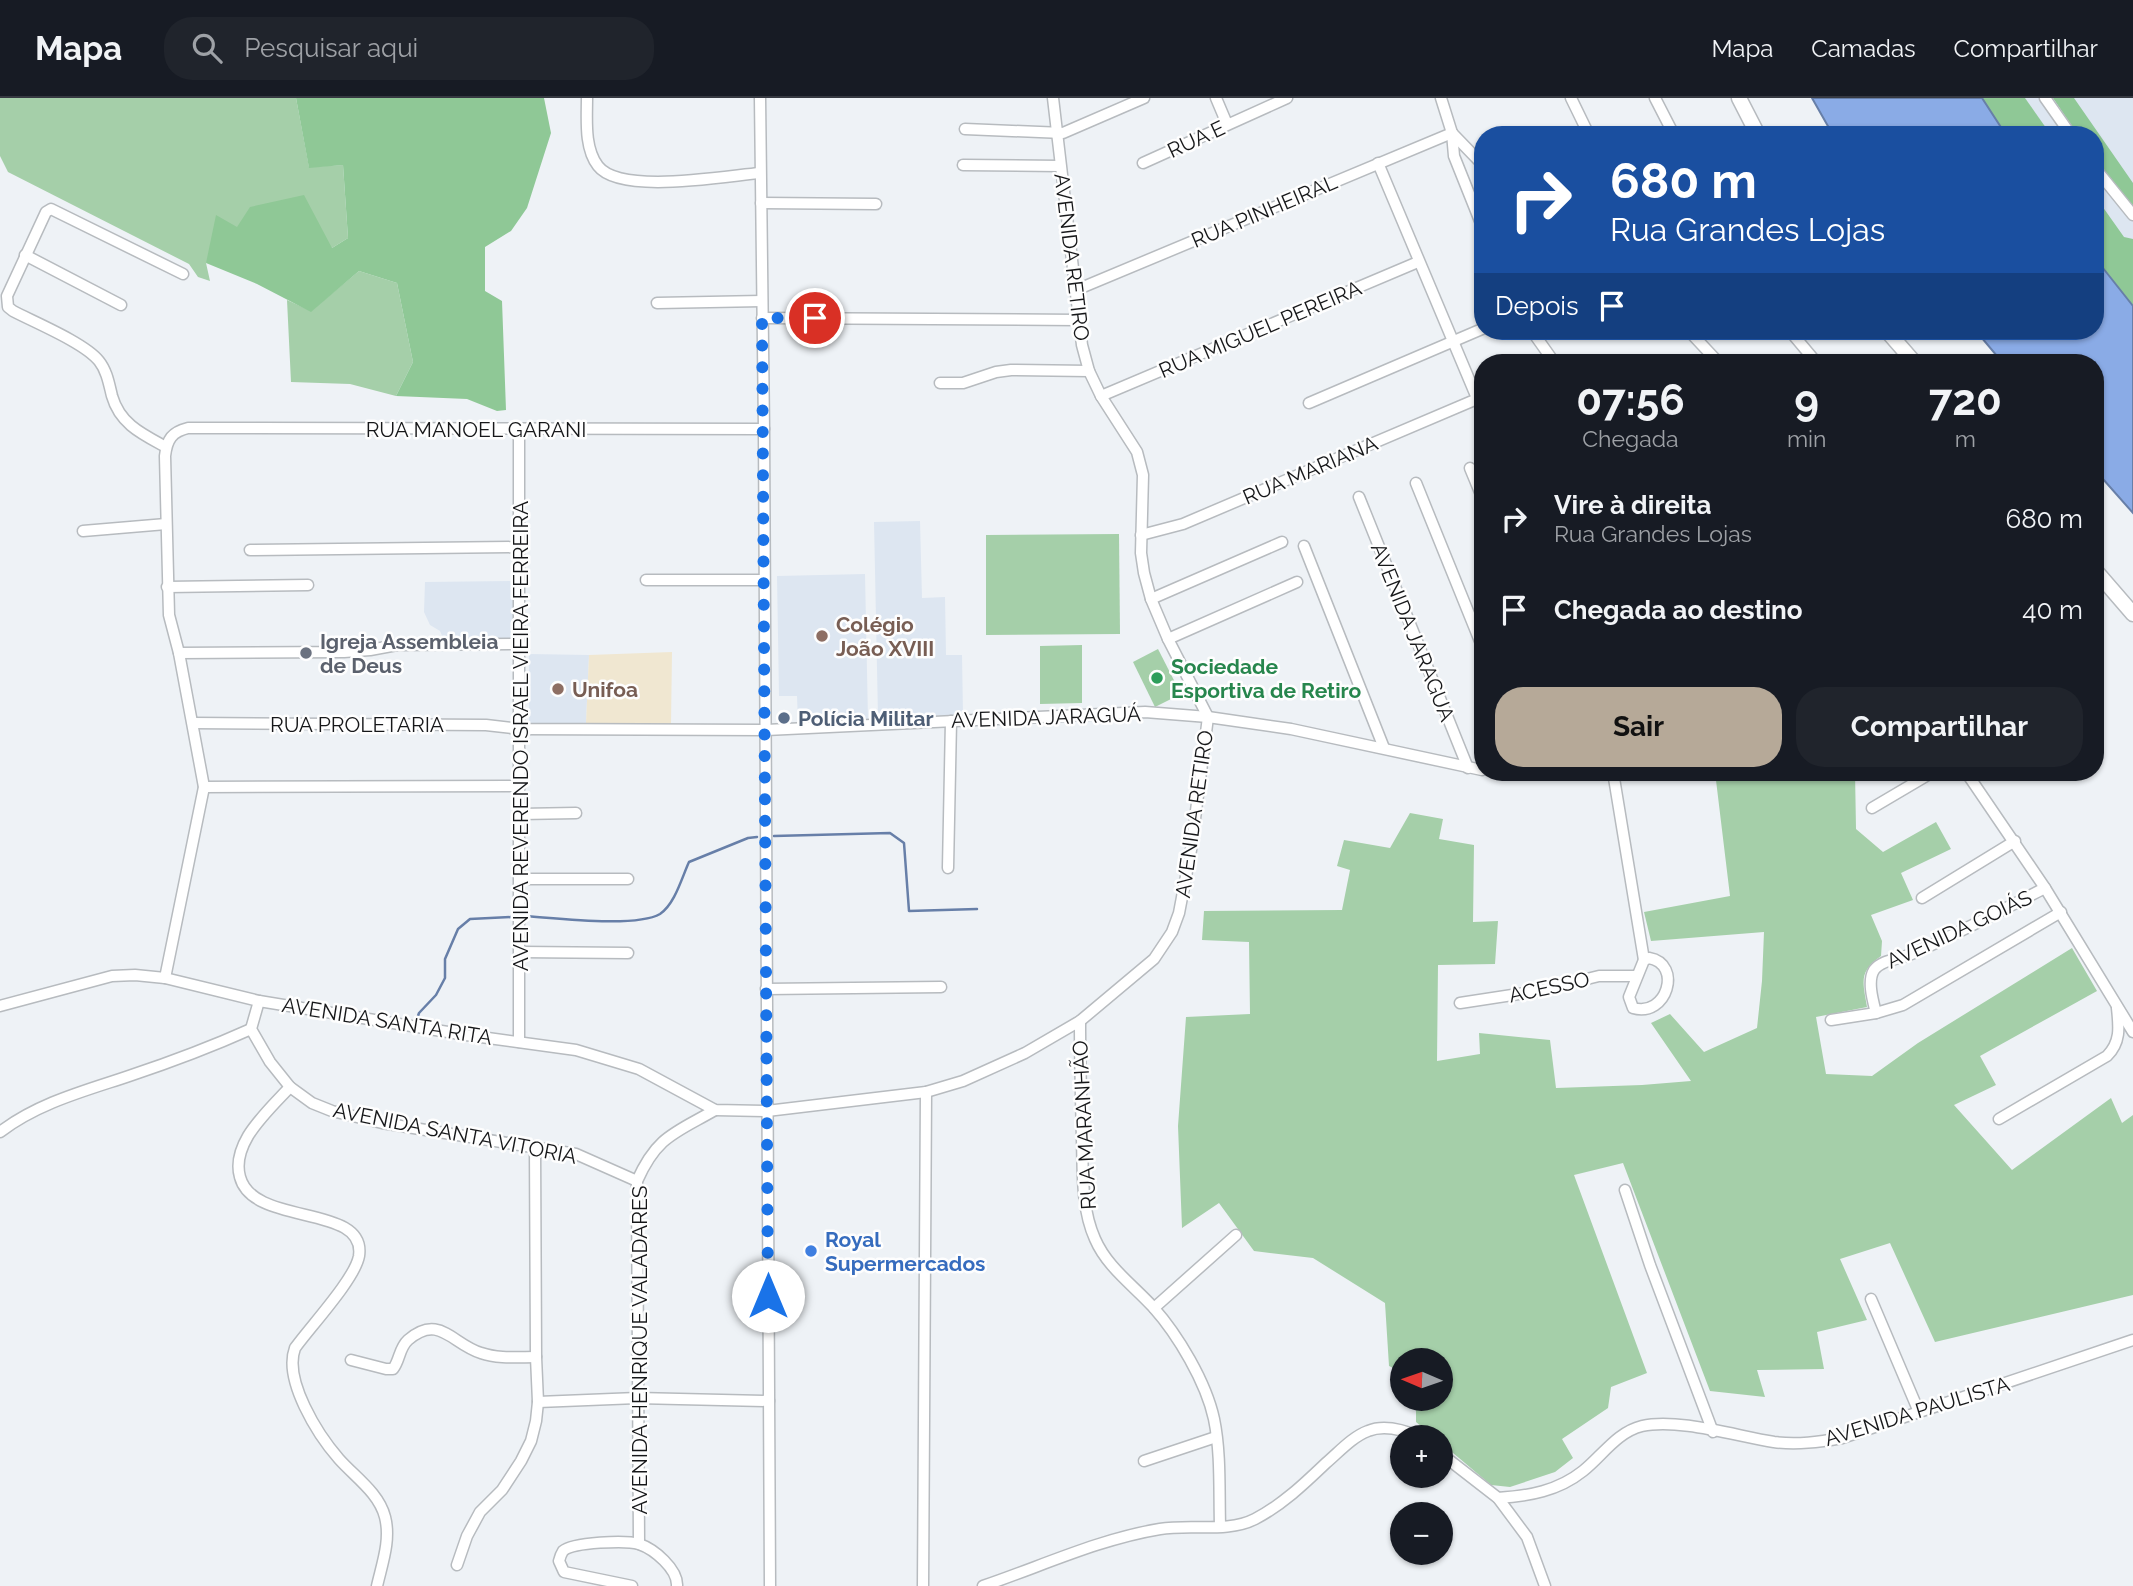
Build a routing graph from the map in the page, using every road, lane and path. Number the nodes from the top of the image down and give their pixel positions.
1 (587, 98) edge
2 (760, 98) edge
3 (1053, 98) edge
4 (1144, 98) edge
5 (1216, 98) edge
6 (1287, 98) edge
7 (1441, 98) edge
8 (1572, 98) edge
9 (1655, 98) edge
10 (1739, 98) edge
11 (2045, 98) edge
12 (1227, 124) junction
13 (1585, 126) edge
14 (1669, 126) edge
15 (1753, 126) edge
16 (2065, 126) edge
17 (965, 129) dead end
18 (1452, 133) junction
19 (1057, 134) junction
20 (1474, 156) edge
21 (1143, 163) dead end
22 (1378, 163) junction
23 (963, 165) dead end
24 (1060, 166) junction
25 (760, 173) junction
26 (2104, 179) edge
27 (761, 203) junction
28 (876, 204) dead end
29 (1474, 206) edge
30 (2133, 215) edge
31 (25, 255) junction
32 (1418, 262) junction
33 (183, 274) dead end
34 (1076, 290) junction
35 (762, 301) junction
36 (657, 303) dead end
37 (121, 305) dead end
38 (762, 318) junction
39 (1079, 320) junction
40 (1474, 332) edge
41 (1453, 340) junction
42 (1699, 340) edge
43 (1798, 340) edge
44 (1895, 340) edge
45 (1711, 354) edge
46 (1809, 354) edge
47 (1907, 354) edge
48 (1089, 371) junction
49 (940, 383) dead end
50 (1474, 390) edge
51 (1101, 396) junction
52 (1309, 403) dead end
53 (1474, 406) edge
54 (519, 429) junction
55 (764, 429) junction
56 (166, 447) junction
57 (1470, 468) dead end
58 (1474, 478) edge
59 (1416, 483) dead end
60 (1359, 496) dead end
61 (166, 524) junction
62 (83, 531) dead end
63 (1141, 535) junction
64 (1282, 542) dead end
65 (1304, 546) dead end
66 (520, 547) junction
67 (250, 550) dead end
68 (646, 580) dead end
69 (764, 580) junction
70 (2104, 580) edge
71 (1297, 582) dead end
72 (308, 585) dead end
73 (167, 587) junction
74 (1151, 599) junction
75 (2133, 614) edge
76 (1474, 626) edge
77 (1168, 639) junction
78 (520, 644) junction
79 (179, 653) junction
80 (1208, 718) junction
81 (951, 721) junction
82 (192, 723) junction
83 (520, 729) junction
84 (765, 730) junction
85 (1384, 748) junction
86 (1468, 768) junction
87 (1474, 769) edge
88 (1614, 781) edge
89 (1918, 781) edge
90 (1972, 781) edge
91 (520, 786) junction
92 (204, 787) junction
93 (1872, 808) dead end
94 (576, 813) dead end
95 (521, 814) junction
96 (2015, 841) junction
97 (948, 868) dead end
98 (520, 879) junction
99 (628, 879) dead end
100 (2045, 888) junction
101 (1922, 898) dead end
102 (2061, 912) junction
103 (520, 952) junction
104 (628, 953) dead end
105 (1644, 960) junction
106 (1637, 976) junction
107 (165, 978) junction
108 (941, 987) dead end
109 (766, 989) junction
110 (259, 1001) junction
111 (1461, 1003) dead end
112 (0, 1006) edge
113 (2116, 1006) junction
114 (1876, 1013) junction
115 (1831, 1020) dead end
116 (1080, 1021) junction
117 (251, 1029) junction
118 (2133, 1032) edge
119 (519, 1042) junction
120 (290, 1087) junction
121 (926, 1092) junction
122 (715, 1110) junction
123 (767, 1111) junction
124 (1999, 1119) dead end
125 (0, 1132) edge
126 (535, 1146) junction
127 (637, 1181) junction
128 (1625, 1190) dead end
129 (1236, 1235) dead end
130 (1871, 1299) dead end
131 (1154, 1308) junction
132 (2133, 1340) edge
133 (536, 1357) junction
134 (351, 1360) dead end
135 (636, 1398) junction
136 (769, 1401) junction
137 (538, 1402) junction
138 (1919, 1412) junction
139 (1390, 1430) edge
140 (1713, 1432) junction
141 (1216, 1437) junction
142 (1144, 1461) dead end
143 (1453, 1463) edge
144 (1498, 1498) junction
145 (1220, 1525) junction
146 (639, 1544) junction
147 (457, 1565) dead end
148 (377, 1586) edge
149 (632, 1586) edge
150 (677, 1586) edge
151 (770, 1586) edge
152 (922, 1586) edge
153 (983, 1586) edge
154 (1545, 1586) edge

1 - 25 street
2 - 25 street
3 - 19 street, AVENIDA RETIRO
4 - 19 street
5 - 12 street
6 - 12 street, RUA E
7 - 18 street
8 - 13 street
9 - 14 street
10 - 15 main road
11 - 16 street
12 - 21 street, RUA E
17 - 19 street
18 - 20 street
18 - 22 street, RUA PINHEIRAL
18 - 29 street
19 - 24 street, AVENIDA RETIRO
22 - 32 street
22 - 34 street, RUA PINHEIRAL
23 - 24 street
24 - 34 street, AVENIDA RETIRO
25 - 27 street
26 - 30 street
27 - 28 street
27 - 35 street
31 - 33 street
31 - 37 street
31 - 56 street
32 - 41 street
32 - 51 street, RUA MIGUEL PEREIRA
34 - 39 street, AVENIDA RETIRO
35 - 36 street
35 - 38 street
38 - 39 street
38 - 55 street
39 - 48 street, AVENIDA RETIRO
40 - 41 street
41 - 50 street
41 - 52 street
42 - 45 street
43 - 46 street
44 - 47 main road
48 - 49 street
48 - 51 street, AVENIDA RETIRO
51 - 63 street, AVENIDA RETIRO
53 - 63 street, RUA MARIANA
54 - 55 street, RUA MANOEL GARANI
54 - 56 street, RUA MANOEL GARANI
54 - 66 street, AVENIDA REVERENDO ISRAEL VIEIRA FERREIRA
55 - 69 street
56 - 61 street
57 - 58 street
59 - 76 street
60 - 86 street, AVENIDA JARAGUA
61 - 62 street
61 - 73 street
63 - 74 street, AVENIDA RETIRO
64 - 74 street
65 - 85 street
66 - 67 street
66 - 78 street, AVENIDA REVERENDO ISRAEL VIEIRA FERREIRA
68 - 69 street
69 - 84 street
70 - 75 main road
71 - 77 street
72 - 73 street
73 - 79 street
74 - 77 street, AVENIDA RETIRO
77 - 80 street, AVENIDA RETIRO
78 - 79 street
78 - 83 street, AVENIDA REVERENDO ISRAEL VIEIRA FERREIRA
79 - 82 street
80 - 81 street, AVENIDA JARAGUÁ
80 - 85 street, AVENIDA JARAGUÁ
80 - 116 street, AVENIDA RETIRO
81 - 84 street, AVENIDA JARAGUÁ
81 - 97 street
82 - 83 street, RUA PROLETARIA
82 - 92 street
83 - 84 street, AVENIDA JARAGUÁ
83 - 91 street, AVENIDA REVERENDO ISRAEL VIEIRA FERREIRA
84 - 109 street
85 - 86 street, AVENIDA JARAGUÁ
86 - 87 street, AVENIDA JARAGUÁ
88 - 105 street
89 - 93 street
90 - 96 street, AVENIDA GOIÁS
91 - 92 street
91 - 95 street, AVENIDA REVERENDO ISRAEL VIEIRA FERREIRA
92 - 107 street
94 - 95 street
95 - 98 street, AVENIDA REVERENDO ISRAEL VIEIRA FERREIRA
96 - 100 street, AVENIDA GOIÁS
96 - 101 street
98 - 99 street
98 - 103 street, AVENIDA REVERENDO ISRAEL VIEIRA FERREIRA
100 - 102 street, AVENIDA GOIÁS
100 - 114 street, AVENIDA GOIÁS
102 - 113 street, AVENIDA GOIÁS
102 - 114 street
103 - 104 street
103 - 119 street, AVENIDA REVERENDO ISRAEL VIEIRA FERREIRA
105 - 106 street
105 - 106 street
106 - 111 street, ACESSO
107 - 110 street, AVENIDA SANTA RITA
107 - 112 street, AVENIDA SANTA RITA
108 - 109 street
109 - 123 street
110 - 117 street
110 - 119 street, AVENIDA SANTA RITA
113 - 118 street, AVENIDA GOIÁS
113 - 124 street
114 - 115 street
116 - 121 street, AVENIDA RETIRO
116 - 131 street, RUA MARANHÃO
117 - 120 street, AVENIDA SANTA VITORIA
117 - 125 street
119 - 122 street, AVENIDA SANTA RITA
120 - 126 street, AVENIDA SANTA VITORIA
120 - 148 street
121 - 123 street, AVENIDA RETIRO
121 - 152 street
122 - 123 street, AVENIDA SANTA RITA
122 - 127 street, AVENIDA HENRIQUE VALADARES
123 - 136 street
126 - 127 street, AVENIDA SANTA VITORIA
126 - 133 street
127 - 135 street, AVENIDA HENRIQUE VALADARES
128 - 140 street
129 - 131 street
130 - 138 street
131 - 141 street, RUA MARANHÃO
132 - 138 street, AVENIDA PAULISTA
133 - 134 street
133 - 137 street
135 - 136 street
135 - 137 street
135 - 146 street, AVENIDA HENRIQUE VALADARES
136 - 151 street
137 - 147 street
138 - 140 street, AVENIDA PAULISTA
139 - 145 street
140 - 144 street, AVENIDA PAULISTA
141 - 142 street
141 - 145 street, RUA MARANHÃO
143 - 144 street
144 - 154 street
145 - 153 street
146 - 149 street
146 - 150 street

